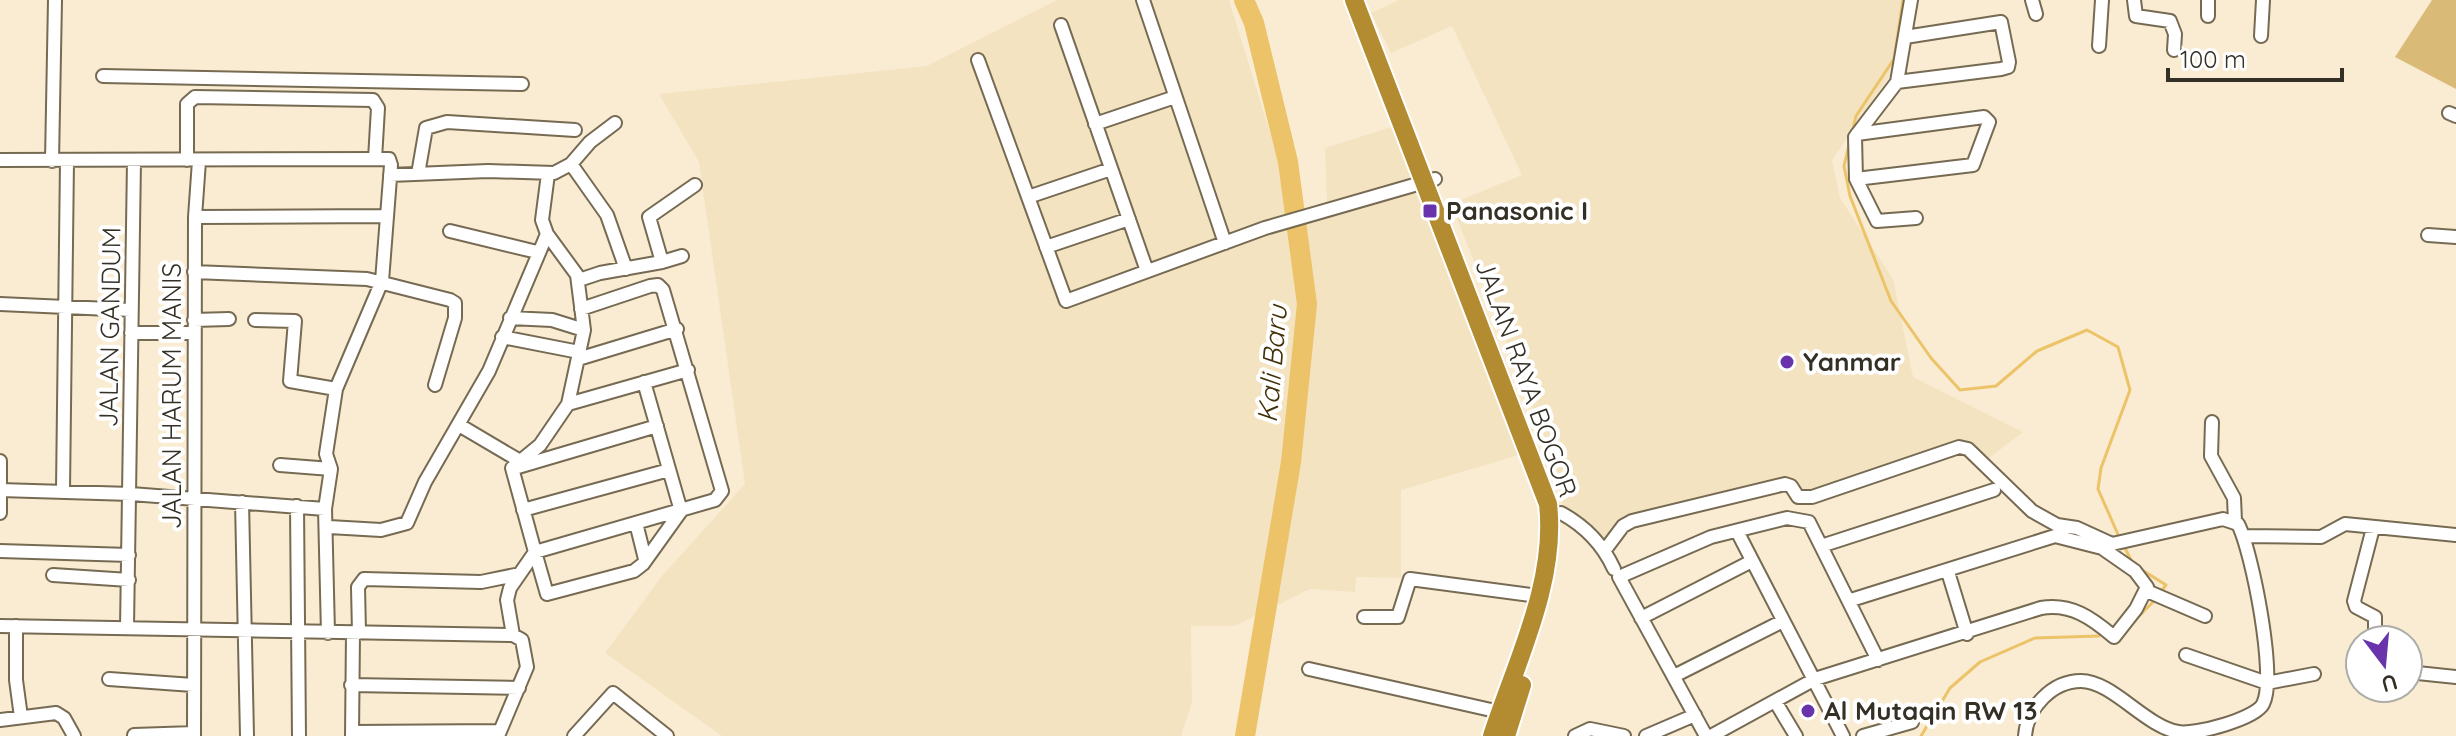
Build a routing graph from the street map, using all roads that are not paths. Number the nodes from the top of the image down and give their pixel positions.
1 (55, 0) edge
2 (1143, 0) edge
3 (1354, 0) edge
4 (1366, 0) edge
5 (1911, 0) edge
6 (2032, 0) edge
7 (2102, 0) edge
8 (2134, 0) edge
9 (2208, 0) edge
10 (2263, 0) edge
11 (2036, 14) dead end
12 (2208, 16) dead end
13 (1061, 25) dead end
14 (2261, 36) dead end
15 (1905, 37) junction
16 (1375, 38) junction
17 (2099, 46) dead end
18 (2174, 50) dead end
19 (978, 60) dead end
20 (103, 76) dead end
21 (1897, 82) junction
22 (522, 84) dead end
23 (1175, 97) junction
24 (615, 123) dead end
25 (1095, 124) junction
26 (575, 130) dead end
27 (1857, 134) junction
28 (375, 159) junction
29 (0, 160) edge
30 (193, 160) junction
31 (52, 161) junction
32 (67, 161) junction
33 (134, 161) junction
34 (571, 164) junction
35 (1111, 169) junction
36 (418, 174) junction
37 (548, 174) junction
38 (390, 175) junction
39 (1856, 179) junction
40 (1431, 181) junction
41 (695, 185) dead end
42 (1028, 197) junction
43 (387, 216) junction
44 (195, 217) junction
45 (1916, 218) dead end
46 (1129, 219) junction
47 (450, 231) dead end
48 (547, 234) junction
49 (2428, 235) dead end
50 (2456, 237) edge
51 (1225, 243) junction
52 (1046, 247) junction
53 (537, 252) junction
54 (682, 256) dead end
55 (662, 262) junction
56 (626, 269) junction
57 (1147, 271) junction
58 (194, 272) junction
59 (579, 280) junction
60 (382, 281) junction
61 (0, 304) edge
62 (65, 307) junction
63 (581, 309) junction
64 (131, 310) junction
65 (510, 318) junction
66 (229, 319) dead end
67 (255, 320) dead end
68 (194, 326) junction
69 (677, 329) junction
70 (584, 330) junction
71 (131, 333) junction
72 (502, 337) junction
73 (578, 356) junction
74 (688, 370) junction
75 (644, 382) junction
76 (435, 385) dead end
77 (336, 389) junction
78 (568, 404) junction
79 (2212, 422) dead end
80 (459, 425) junction
81 (657, 426) junction
82 (0, 461) edge
83 (280, 465) dead end
84 (516, 465) junction
85 (331, 469) junction
86 (669, 470) junction
87 (0, 490) edge
88 (63, 490) junction
89 (1994, 490) dead end
90 (131, 494) junction
91 (194, 498) junction
92 (242, 502) junction
93 (297, 506) junction
94 (325, 509) junction
95 (523, 510) junction
96 (681, 511) junction
97 (0, 513) edge
98 (1561, 513) junction
99 (2235, 521) junction
100 (636, 523) junction
101 (329, 527) junction
102 (2373, 528) junction
103 (2056, 531) junction
104 (1738, 533) junction
105 (2456, 535) edge
106 (2243, 536) junction
107 (1821, 546) junction
108 (1605, 550) junction
109 (0, 551) edge
110 (535, 552) junction
111 (129, 555) junction
112 (645, 559) junction
113 (1752, 561) junction
114 (1948, 572) junction
115 (1616, 573) junction
116 (53, 575) dead end
117 (515, 575) junction
118 (129, 580) junction
119 (2151, 593) junction
120 (1538, 596) junction
121 (1851, 600) junction
122 (2205, 616) dead end
123 (1364, 617) dead end
124 (1641, 618) junction
125 (1783, 621) junction
126 (2375, 624) edge
127 (0, 626) edge
128 (16, 626) junction
129 (127, 628) junction
130 (194, 631) junction
131 (247, 633) junction
132 (296, 633) junction
133 (328, 633) junction
134 (356, 633) junction
135 (1967, 634) junction
136 (513, 635) junction
137 (2186, 655) dead end
138 (1878, 660) junction
139 (1309, 669) dead end
140 (2314, 674) dead end
141 (2424, 674) edge
142 (1674, 676) junction
143 (2456, 677) edge
144 (109, 679) dead end
145 (1815, 679) junction
146 (2267, 683) junction
147 (193, 685) junction
148 (351, 685) junction
149 (519, 688) junction
150 (1775, 701) junction
151 (1500, 712) junction
152 (1695, 715) junction
153 (21, 717) junction
154 (0, 720) edge
155 (1912, 722) dead end
156 (2161, 731) edge
157 (499, 733) edge
158 (194, 734) edge
159 (352, 734) edge
160 (134, 735) edge
161 (74, 736) edge
162 (247, 736) edge
163 (299, 736) edge
164 (574, 736) edge
165 (667, 736) edge
166 (1492, 736) edge
167 (1506, 736) edge
168 (1575, 736) edge
169 (1624, 736) edge
170 (1646, 736) edge
171 (1709, 736) edge
172 (1796, 736) edge
173 (1843, 736) edge
174 (1863, 736) edge
175 (2025, 736) edge

1 - 31 street
2 - 23 street
3 - 16 highway, JALAN RAYA BOGOR
4 - 16 highway, JALAN RAYA BOGOR
5 - 15 street
6 - 11 street
7 - 17 street
8 - 18 street
9 - 12 street
10 - 14 street
13 - 25 street
15 - 21 street
15 - 21 street
16 - 40 highway, JALAN RAYA BOGOR
19 - 42 street
20 - 22 street
21 - 27 street
23 - 25 street
23 - 51 street
24 - 34 street
25 - 35 street
26 - 36 street
27 - 39 street
27 - 39 street
28 - 30 street
28 - 30 street, JALAN HARUM MANIS
28 - 38 street
29 - 31 street
30 - 33 street
30 - 44 street, JALAN HARUM MANIS
31 - 32 street
32 - 33 street
32 - 62 street
33 - 64 street, JALAN GANDUM
34 - 37 street
34 - 56 street
35 - 42 street
35 - 46 street
36 - 37 street
36 - 38 street
37 - 48 street
38 - 43 street
39 - 45 street
40 - 51 street
40 - 98 highway, JALAN RAYA BOGOR
40 - 120 highway, JALAN RAYA BOGOR
41 - 55 street
42 - 52 street
43 - 44 street
43 - 60 street
44 - 58 street, JALAN HARUM MANIS
46 - 52 street
46 - 57 street
47 - 53 street
48 - 53 street
48 - 59 street
49 - 50 street
51 - 57 street
52 - 57 street
53 - 65 street
54 - 55 street
55 - 56 street
56 - 59 street
58 - 60 street
58 - 68 street, JALAN HARUM MANIS
59 - 63 street
60 - 76 street
60 - 77 street
61 - 62 street
62 - 64 street
62 - 88 street
63 - 69 street
63 - 70 street
64 - 71 street, JALAN GANDUM
65 - 70 street
65 - 72 street
66 - 68 street
67 - 77 street
68 - 71 street
68 - 91 street, JALAN HARUM MANIS
69 - 73 street
69 - 74 street
70 - 73 street
71 - 90 street, JALAN GANDUM
72 - 73 street
72 - 80 street
73 - 78 street
74 - 75 street
74 - 96 street
75 - 78 street
75 - 81 street
77 - 85 street
78 - 84 street
79 - 99 street
80 - 84 street
80 - 101 street
81 - 84 street
81 - 86 street
82 - 87 street
83 - 85 street
84 - 95 street
85 - 94 street
86 - 95 street
86 - 96 street
87 - 88 street
87 - 97 street
88 - 90 street
89 - 107 street
90 - 91 street
90 - 111 street, JALAN GANDUM
91 - 92 street
91 - 130 street, JALAN HARUM MANIS
92 - 93 street
92 - 131 street
93 - 94 street
93 - 132 street
94 - 101 street
95 - 110 street
96 - 100 street
96 - 112 street
98 - 108 street
98 - 167 highway, JALAN RAYA BOGOR
99 - 103 street
99 - 106 street
100 - 110 street
100 - 112 street
101 - 133 street
102 - 105 street
102 - 106 street
102 - 126 street
103 - 108 street
103 - 114 street
103 - 119 street
104 - 107 street
104 - 113 street
104 - 115 street
106 - 146 street
107 - 121 street
108 - 115 street
109 - 111 street
110 - 112 street
110 - 117 street
111 - 118 street, JALAN GANDUM
113 - 124 street
113 - 125 street
114 - 121 street
114 - 135 street
115 - 124 street
116 - 118 street
117 - 134 street
117 - 136 street
118 - 129 street, JALAN GANDUM
119 - 122 street
119 - 135 street
120 - 123 street
120 - 151 highway, JALAN RAYA BOGOR
121 - 138 street
124 - 142 street
125 - 142 street
125 - 145 street
127 - 128 street
128 - 129 street
128 - 153 street
129 - 130 street
130 - 131 street
130 - 147 street, JALAN HARUM MANIS
131 - 132 street
131 - 162 street
132 - 133 street
132 - 163 street
133 - 134 street
134 - 136 street
134 - 148 street
135 - 138 street
136 - 149 street
137 - 146 street
138 - 145 street
139 - 151 street
140 - 146 street
141 - 143 street
142 - 152 street
144 - 147 street
145 - 150 street
145 - 173 street
146 - 156 street
147 - 158 street, JALAN HARUM MANIS
148 - 149 street
148 - 159 street
149 - 157 street
150 - 171 street
150 - 172 street
151 - 166 highway, JALAN RAYA BOGOR
152 - 170 street
152 - 171 street
153 - 154 street
153 - 161 street
155 - 174 street
156 - 175 street
157 - 159 street
158 - 160 street
164 - 165 street
168 - 169 street

